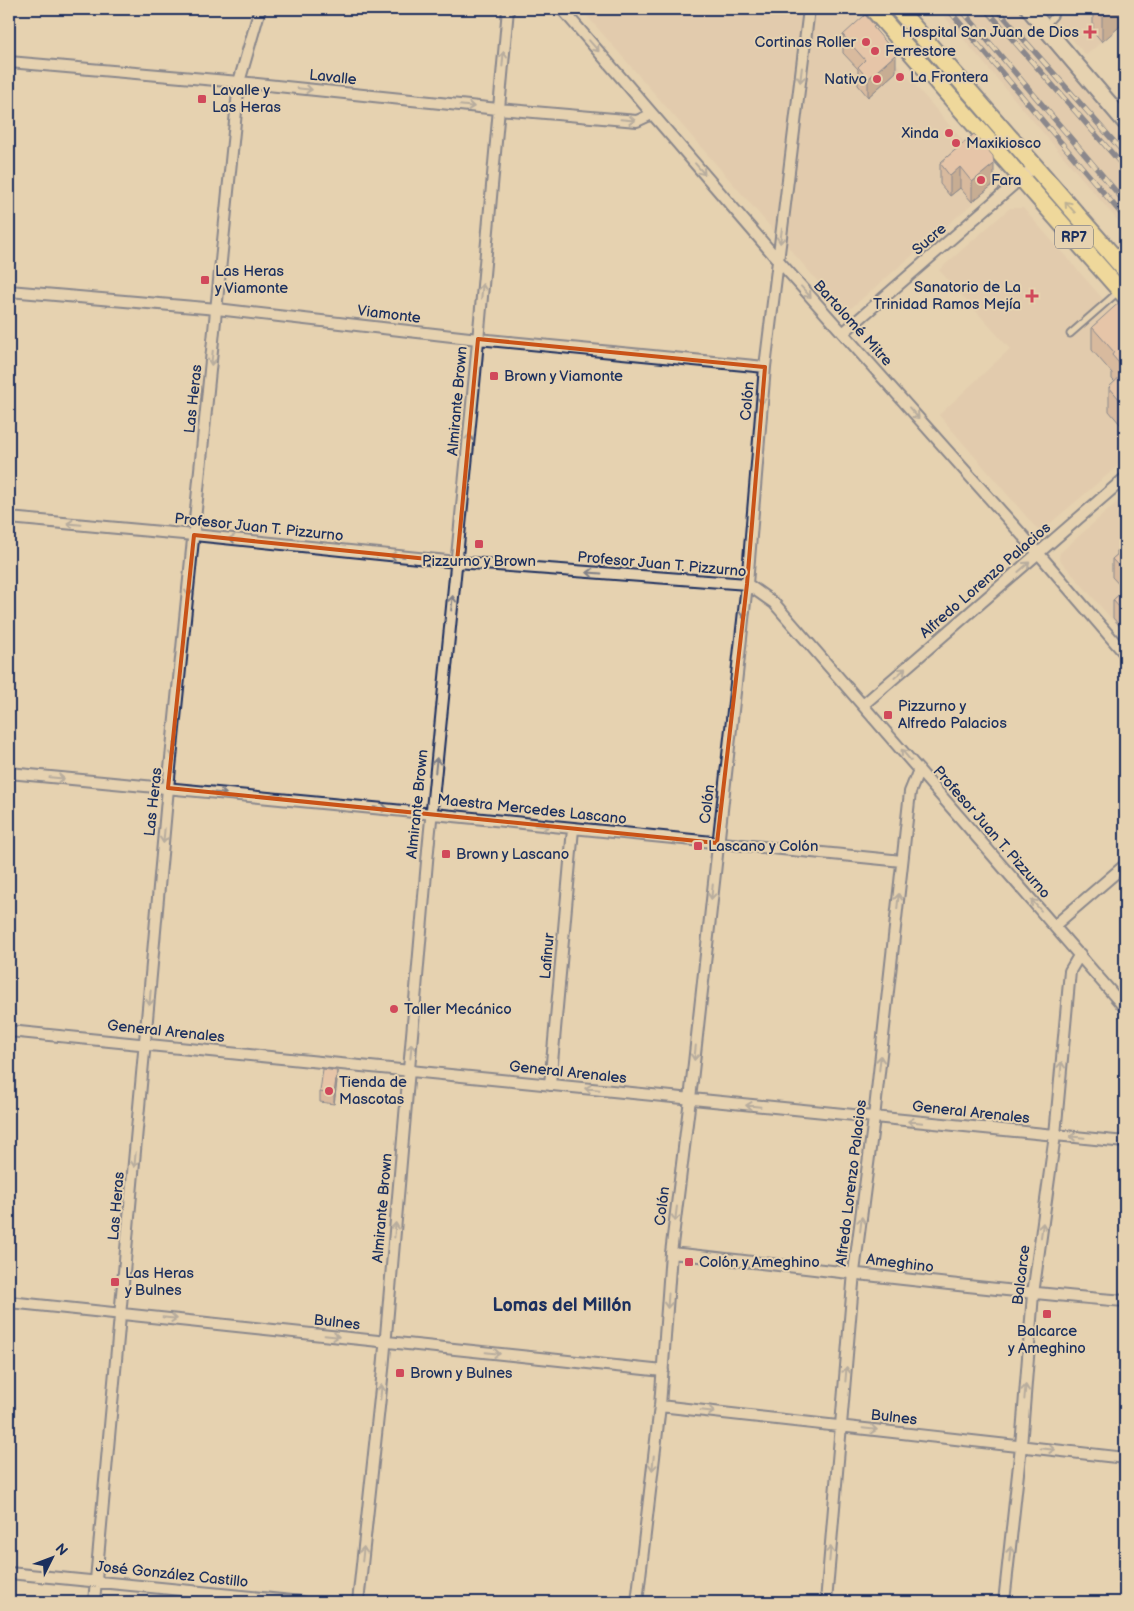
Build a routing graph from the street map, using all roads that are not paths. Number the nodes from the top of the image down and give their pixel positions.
1 (260, 9) edge
2 (508, 9) edge
3 (562, 9) edge
4 (809, 9) edge
5 (873, 9) edge
6 (898, 9) edge
7 (1029, 9) edge
8 (1056, 9) edge
9 (1044, 26) junction
10 (9, 62) edge
11 (239, 82) junction
12 (498, 109) junction
13 (652, 114) junction
14 (1125, 122) edge
15 (1035, 166) junction
16 (1022, 178) junction
17 (778, 260) junction
18 (1125, 270) edge
19 (9, 291) edge
20 (1123, 293) edge
21 (217, 309) junction
22 (843, 333) junction
23 (1070, 334) dead end
24 (478, 340) junction
25 (765, 366) junction
26 (1125, 478) edge
27 (9, 518) edge
28 (194, 535) junction
29 (1039, 554) junction
30 (456, 562) junction
31 (747, 584) junction
32 (1125, 654) edge
33 (863, 705) junction
34 (919, 770) junction
35 (9, 773) edge
36 (168, 788) junction
37 (432, 813) junction
38 (573, 829) junction
39 (717, 843) junction
40 (902, 861) junction
41 (1125, 865) edge
42 (1054, 926) junction
43 (1080, 954) junction
44 (1125, 1008) edge
45 (9, 1031) edge
46 (146, 1044) junction
47 (410, 1071) junction
48 (550, 1085) junction
49 (690, 1099) junction
50 (874, 1118) junction
51 (1055, 1135) junction
52 (1125, 1142) edge
53 (671, 1253) junction
54 (854, 1272) junction
55 (1033, 1294) junction
56 (1125, 1301) edge
57 (9, 1302) edge
58 (122, 1313) junction
59 (385, 1342) junction
60 (663, 1370) junction
61 (660, 1406) junction
62 (842, 1426) junction
63 (1021, 1446) junction
64 (1125, 1458) edge
65 (9, 1573) edge
66 (97, 1581) junction
67 (94, 1602) edge
68 (302, 1602) edge
69 (358, 1602) edge
70 (637, 1602) edge
71 (826, 1602) edge
72 (1004, 1602) edge

1 - 11 street, Las Heras
12 -> 2 street, Almirante Brown
3 -> 13 street, Bartolomé Mitre
4 -> 17 street, Colón
5 - 16 main road, RP7
6 - 15 main road, RP7
7 - 9 main road
8 - 9 lane
9 - 14 main road
10 - 11 street, Lavalle
11 -> 12 street, Lavalle
11 - 21 street, Las Heras
12 -> 13 street, Lavalle
24 -> 12 street, Almirante Brown
13 -> 17 street, Bartolomé Mitre
15 - 16 street, Sucre
18 -> 15 main road, RP7
16 - 20 main road, RP7
16 - 22 street, Sucre
17 -> 22 street, Bartolomé Mitre
17 - 25 street, Colón
19 - 21 street, Viamonte
20 - 23 lane
21 - 24 street, Viamonte
21 -> 28 street, Las Heras
22 -> 29 street, Bartolomé Mitre
24 - 25 street, Viamonte
30 -> 24 street, Almirante Brown
25 -> 31 street, Colón
26 - 29 street, Alfredo Lorenzo Palacios
28 -> 27 street, Profesor Juan T. Pizzurno
30 -> 28 street, Profesor Juan T. Pizzurno
28 -> 36 street, Las Heras
29 - 32 street, Bartolomé Mitre
33 -> 29 street, Alfredo Lorenzo Palacios
31 -> 30 street, Profesor Juan T. Pizzurno
37 -> 30 street, Almirante Brown
31 - 33 street, Profesor Juan T. Pizzurno
31 -> 39 street, Colón
34 -> 33 street, Profesor Juan T. Pizzurno
34 - 40 street, Alfredo Lorenzo Palacios
42 -> 34 street, Profesor Juan T. Pizzurno
35 -> 36 street, Maestra Mercedes Lascano
36 -> 37 street, Maestra Mercedes Lascano
36 -> 46 street, Las Heras
37 -> 38 street, Maestra Mercedes Lascano
47 -> 37 street, Almirante Brown
38 - 39 street, Maestra Mercedes Lascano
38 - 48 street, Lafinur
39 - 40 street, Maestra Mercedes Lascano
39 -> 49 street, Colón
50 -> 40 street, Alfredo Lorenzo Palacios
41 - 42 street
42 - 43 street, Profesor Juan T. Pizzurno
43 - 44 street, Profesor Juan T. Pizzurno
51 -> 43 street, Balcarce
45 - 46 street, General Arenales
46 - 47 street, General Arenales
46 -> 58 street, Las Heras
47 - 48 street, General Arenales
59 -> 47 street, Almirante Brown
49 -> 48 street, General Arenales
50 -> 49 street, General Arenales
49 -> 53 street, Colón
51 -> 50 street, General Arenales
54 -> 50 street, Alfredo Lorenzo Palacios
52 -> 51 street, General Arenales
55 -> 51 street, Balcarce
53 - 54 street, Ameghino
53 -> 60 street, Colón
54 - 55 street, Ameghino
62 -> 54 street, Alfredo Lorenzo Palacios
55 - 56 street, Ameghino
63 -> 55 street, Balcarce
57 - 58 street, Bulnes
58 -> 59 street, Bulnes
58 - 66 street, Las Heras
59 -> 60 street, Bulnes
69 -> 59 street, Almirante Brown
60 - 61 street, Colón
61 -> 62 street, Bulnes
61 -> 70 street, Colón
62 -> 63 street, Bulnes
71 -> 62 street, Alfredo Lorenzo Palacios
63 -> 64 street, Bulnes
72 -> 63 street, Balcarce
65 - 66 street, José González Castillo
66 - 67 street, Las Heras
66 - 68 street, José González Castillo

